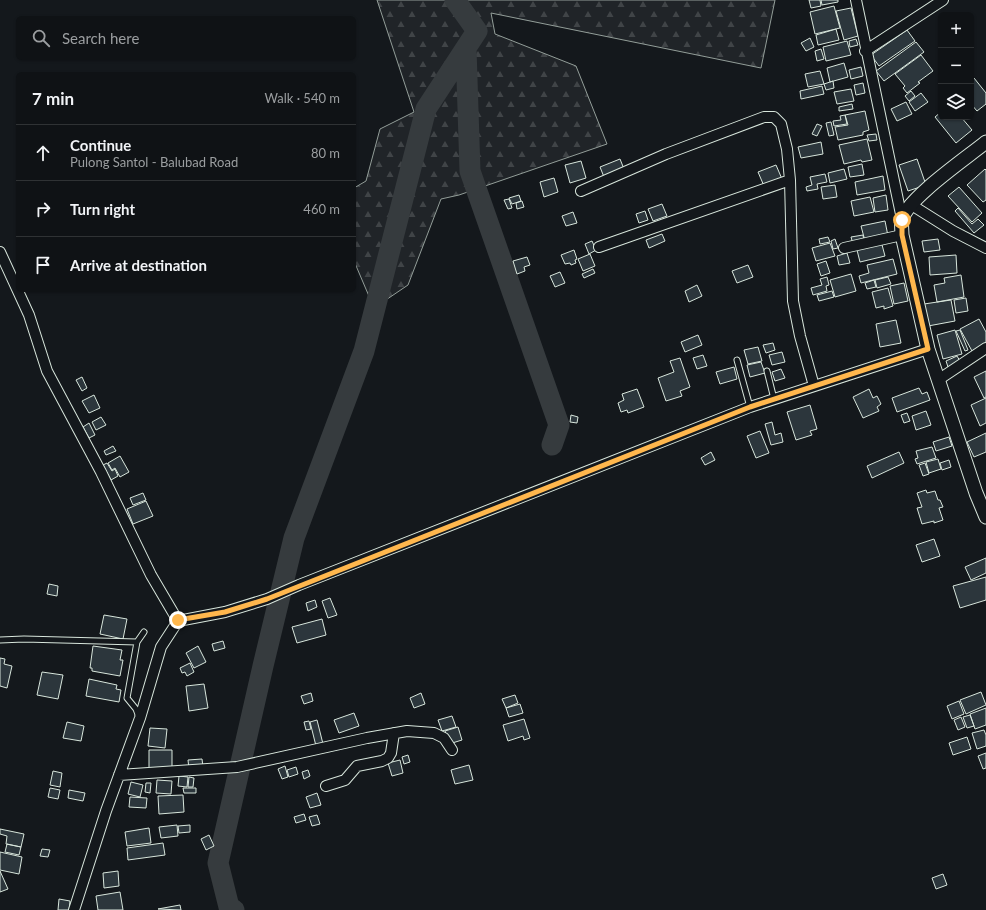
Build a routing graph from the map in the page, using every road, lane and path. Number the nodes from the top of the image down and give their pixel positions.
1 (856, 0) edge
2 (943, 0) edge
3 (866, 51) junction
4 (986, 142) edge
5 (790, 180) junction
6 (581, 190) dead end
7 (910, 204) junction
8 (902, 220) junction
9 (902, 235) junction
10 (599, 247) dead end
11 (844, 248) dead end
12 (986, 248) edge
13 (0, 252) edge
14 (16, 287) edge
15 (18, 292) edge
16 (986, 348) edge
17 (928, 349) junction
18 (737, 360) dead end
19 (767, 371) dead end
20 (938, 380) junction
21 (814, 386) junction
22 (774, 399) junction
23 (750, 407) junction
24 (986, 516) edge
25 (178, 620) junction
26 (144, 632) dead end
27 (0, 640) edge
28 (137, 642) junction
29 (140, 718) junction
30 (394, 733) junction
31 (452, 750) dead end
32 (119, 775) junction
33 (326, 786) dead end
34 (74, 910) edge

1 - 3 street
2 - 3 street
3 - 8 street
4 - 7 street
5 - 6 street
5 - 10 street
5 - 21 street
7 - 8 street
7 - 12 street
8 - 9 street
9 - 11 street
9 - 17 street
13 - 14 street
15 - 25 street
16 - 20 street
17 - 20 street
17 - 21 street
18 - 23 lane
19 - 22 lane
20 - 24 street
21 - 22 street
22 - 23 street
23 - 25 street
25 - 29 street
26 - 28 lane
27 - 28 lane
28 - 29 lane
29 - 32 street
30 - 31 street
30 - 32 street
30 - 33 street
32 - 34 street

